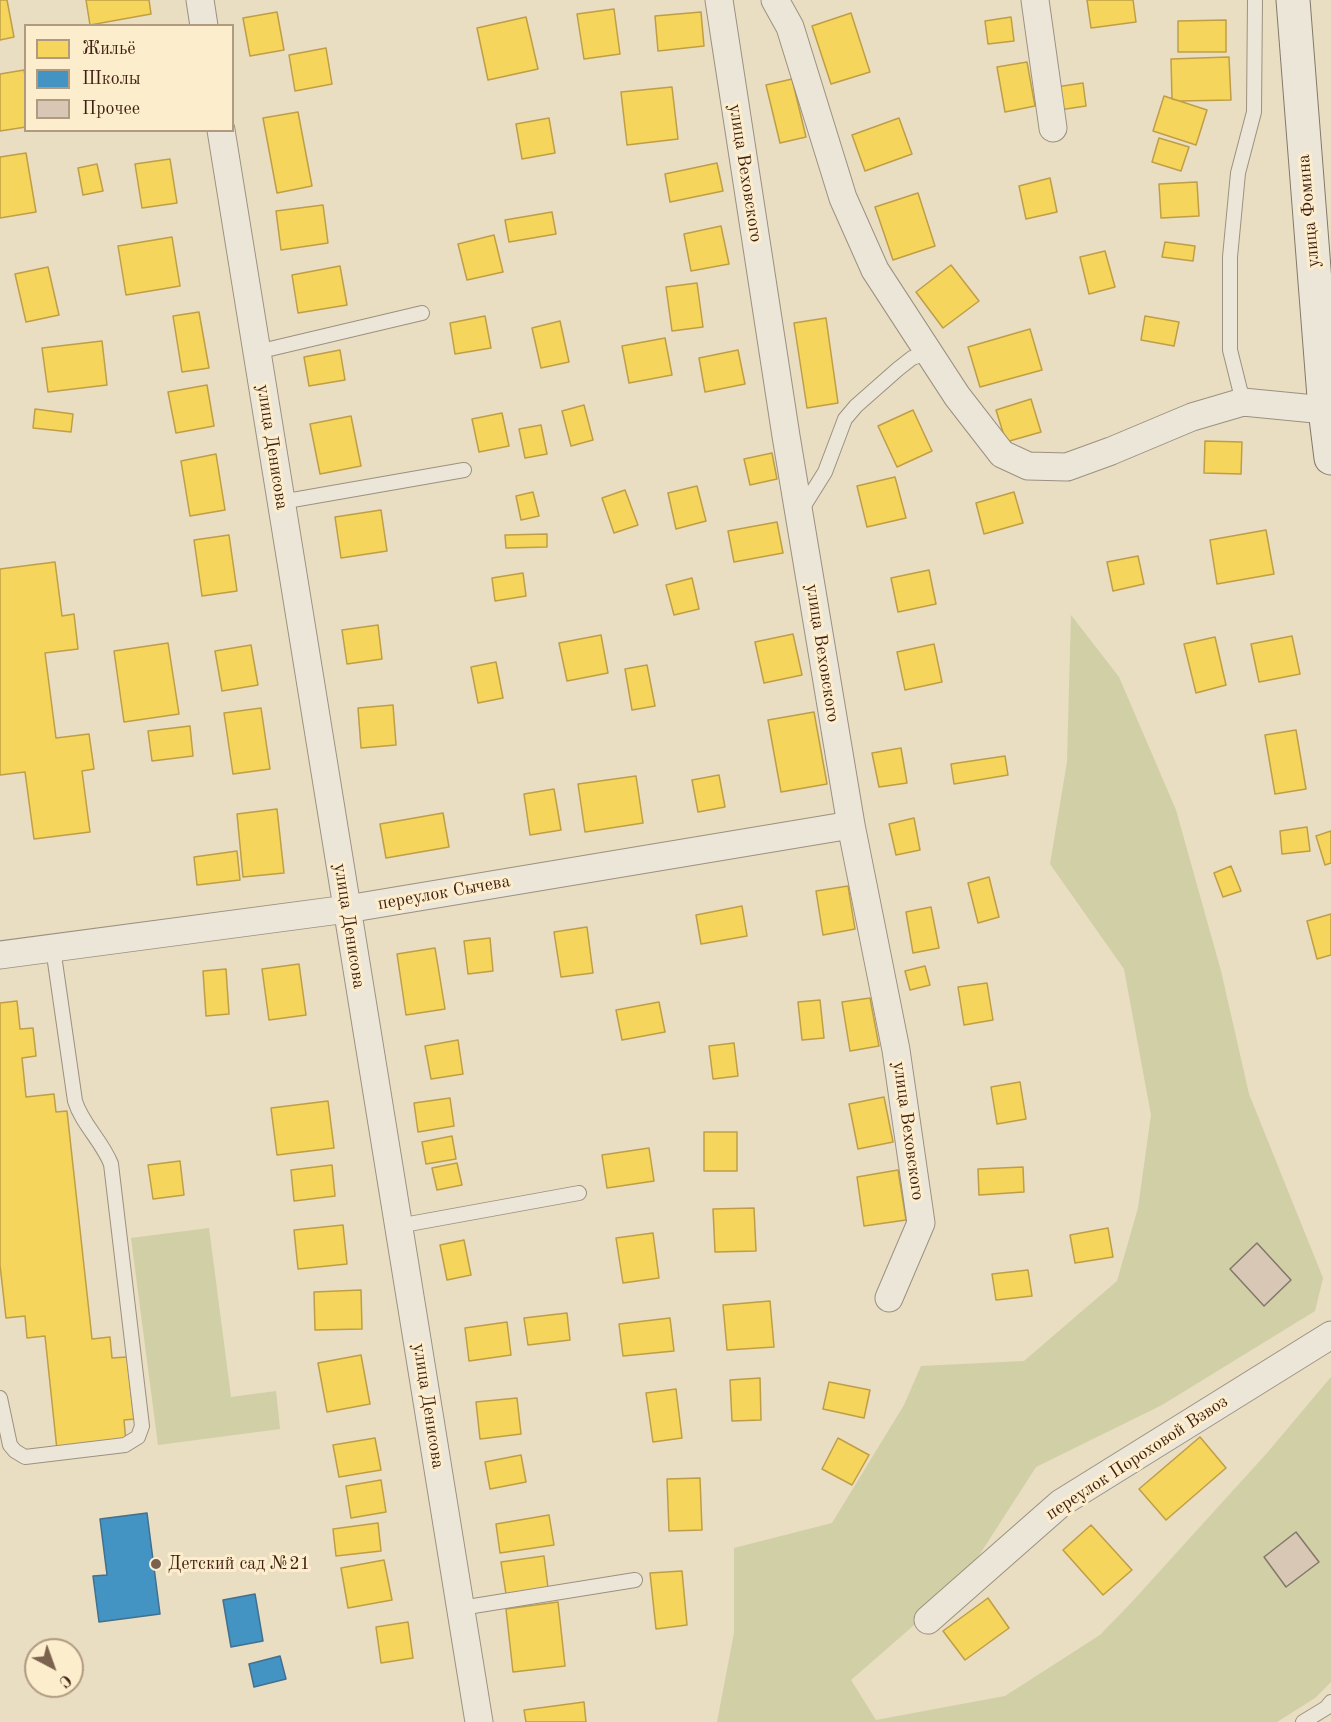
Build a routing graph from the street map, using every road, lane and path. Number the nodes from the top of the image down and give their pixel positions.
1 (200, 0) edge
2 (719, 0) edge
3 (775, 0) edge
4 (1035, 0) edge
5 (1255, 0) edge
6 (1293, 0) edge
7 (204, 24) edge
8 (1053, 128) dead end
9 (221, 132) edge
10 (422, 313) dead end
11 (257, 352) junction
12 (927, 353) junction
13 (1243, 402) junction
14 (1325, 410) junction
15 (1331, 458) edge
16 (464, 470) dead end
17 (281, 502) junction
18 (799, 513) junction
19 (851, 825) junction
20 (346, 909) junction
21 (53, 948) junction
22 (0, 955) edge
23 (579, 1193) dead end
24 (398, 1226) junction
25 (889, 1298) dead end
26 (1331, 1335) edge
27 (0, 1398) edge
28 (635, 1580) dead end
29 (461, 1608) junction
30 (928, 1620) dead end
31 (1331, 1702) edge
32 (479, 1722) edge
33 (1303, 1722) edge

1 - 7 street
2 - 18 street, улица Веховского
3 - 12 street
4 - 8 street
5 - 13 lane
6 - 14 street, улица Фомина
9 - 11 street, улица Денисова
10 - 11 lane
11 - 17 street, улица Денисова
12 - 13 street
12 - 18 lane
13 - 14 street
14 - 15 street, улица Фомина
16 - 17 lane
17 - 20 street, улица Денисова
18 - 19 street, улица Веховского
19 - 20 street, переулок Сычева
19 - 25 street, улица Веховского
20 - 21 street, переулок Сычева
20 - 24 street, улица Денисова
21 - 22 street, переулок Сычева
21 - 27 lane
23 - 24 lane
24 - 29 street, улица Денисова
26 - 30 street, переулок Пороховой Взвоз
28 - 29 lane
29 - 32 street, улица Денисова
31 - 33 lane

